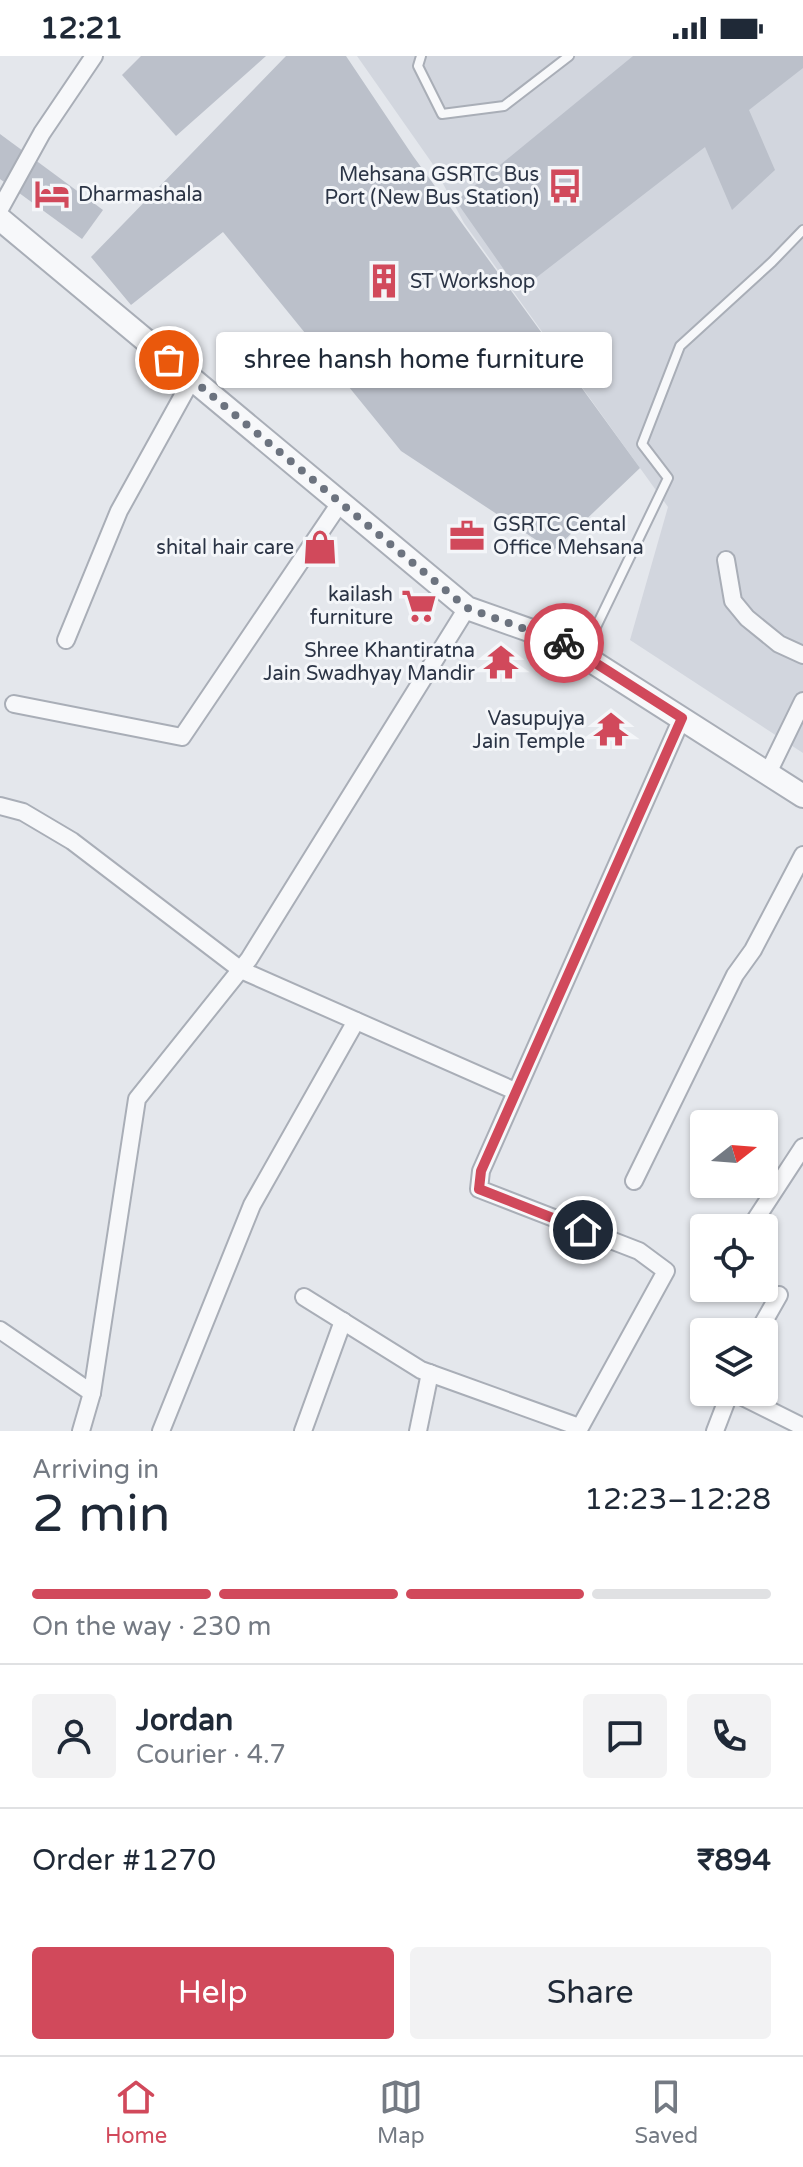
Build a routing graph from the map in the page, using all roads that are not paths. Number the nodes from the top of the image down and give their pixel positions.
1 (94, 56) edge
2 (421, 56) edge
3 (569, 56) edge
4 (2, 221) edge
5 (803, 230) edge
6 (192, 379) junction
7 (340, 503) junction
8 (726, 560) dead end
9 (467, 608) junction
10 (66, 640) dead end
11 (583, 655) junction
12 (803, 655) edge
13 (803, 701) edge
14 (14, 704) dead end
15 (682, 718) junction
16 (768, 773) junction
17 (803, 796) edge
18 (0, 806) edge
19 (803, 855) edge
20 (241, 970) junction
21 (356, 1021) junction
22 (515, 1091) junction
23 (803, 1147) edge
24 (634, 1181) dead end
25 (759, 1214) edge
26 (779, 1295) dead end
27 (304, 1297) dead end
28 (766, 1318) edge
29 (343, 1321) junction
30 (0, 1330) edge
31 (430, 1373) junction
32 (92, 1393) junction
33 (726, 1406) edge
34 (760, 1406) edge
35 (803, 1427) edge
36 (578, 1429) edge
37 (81, 1431) edge
38 (161, 1431) edge
39 (303, 1431) edge
40 (418, 1431) edge
41 (715, 1431) edge

1 - 4 street
2 - 3 lane
4 - 6 street
5 - 11 lane
6 - 7 street
6 - 10 street
7 - 9 street
7 - 14 street
8 - 12 street
9 - 11 street
9 - 20 street
11 - 15 street
13 - 16 street
15 - 16 street
15 - 22 street
16 - 17 street
18 - 20 street
19 - 24 street
20 - 21 street
20 - 32 street
21 - 22 street
21 - 38 street
22 - 36 street
23 - 25 street
26 - 28 street
27 - 29 street
29 - 31 street
29 - 39 street
30 - 32 street
31 - 36 street
31 - 40 street
32 - 37 street
33 - 41 street
34 - 35 street

